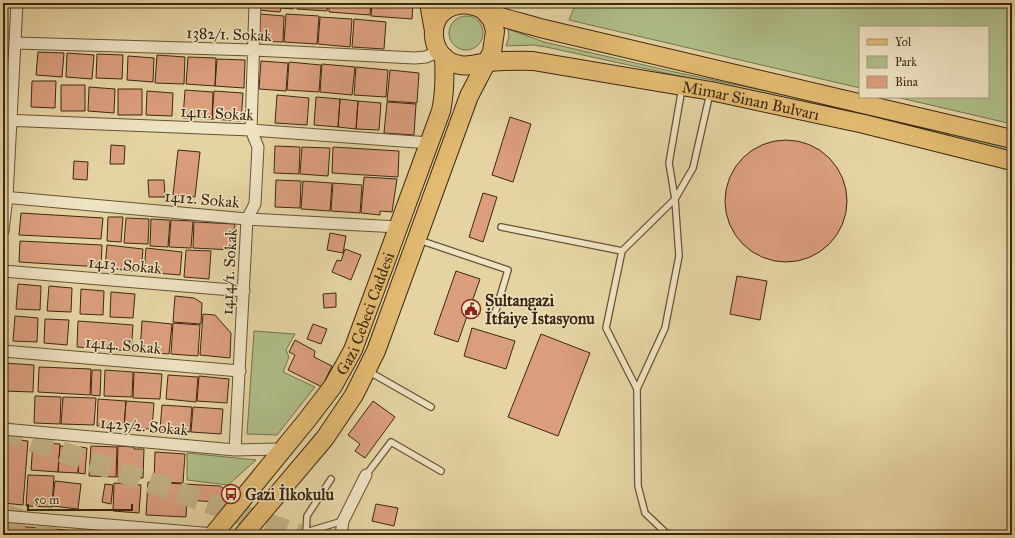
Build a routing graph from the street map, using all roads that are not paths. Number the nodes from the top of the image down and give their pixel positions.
1 (17, 3) edge
2 (255, 3) edge
3 (428, 3) edge
4 (480, 6) edge
5 (434, 31) junction
6 (16, 43) junction
7 (253, 50) junction
8 (442, 54) junction
9 (487, 62) junction
10 (683, 86) junction
11 (710, 91) junction
12 (7, 120) edge
13 (251, 130) junction
14 (1012, 139) edge
15 (430, 143) junction
16 (1012, 161) edge
17 (5, 197) edge
18 (675, 199) junction
19 (247, 219) junction
20 (399, 227) junction
21 (501, 227) dead end
22 (3, 231) edge
23 (416, 239) junction
24 (622, 251) junction
25 (3, 271) edge
26 (244, 291) junction
27 (493, 320) dead end
28 (3, 351) edge
29 (240, 370) junction
30 (366, 370) junction
31 (637, 389) junction
32 (431, 407) dead end
33 (3, 429) edge
34 (282, 449) junction
35 (235, 450) junction
36 (441, 471) dead end
37 (366, 475) joint
38 (331, 479) dead end
39 (3, 516) edge
40 (343, 521) junction
41 (213, 534) edge
42 (242, 535) edge
43 (341, 535) edge
44 (673, 535) edge

1 - 6 street
2 - 7 street, 1414/1. Sokak
3 - 5 main road
4 - 5 main road
4 - 9 main road
4 - 14 main road
5 - 8 main road
6 - 7 street, 1382/1. Sokak
6 - 12 street
7 - 8 street, 1382/1. Sokak
7 - 13 street, 1414/1. Sokak
8 - 9 main road
8 - 15 main road, Gazi Cebeci Caddesi
9 - 10 main road, Mimar Sinan Bulvarı
9 - 23 main road, Gazi Cebeci Caddesi
10 - 11 main road, Mimar Sinan Bulvarı
10 - 18 lane
11 - 16 main road, Mimar Sinan Bulvarı
11 - 18 lane
12 - 13 street, 1411. Sokak
12 - 17 street
13 - 15 street, 1411. Sokak
13 - 19 street, 1414/1. Sokak
15 - 20 main road, Gazi Cebeci Caddesi
17 - 19 street, 1412. Sokak
17 - 22 street
18 - 24 lane
18 - 31 lane
19 - 20 street, 1412. Sokak
19 - 26 street, 1414/1. Sokak
20 - 34 main road, Gazi Cebeci Caddesi
21 - 24 lane
23 - 27 lane
23 - 30 main road, Gazi Cebeci Caddesi
24 - 31 lane
25 - 26 street, 1413. Sokak
26 - 29 street, 1414/1. Sokak
28 - 29 street, 1414. Sokak
29 - 35 street, 1414/1. Sokak
30 - 32 lane
30 - 42 main road, Gazi Cebeci Caddesi
31 - 44 lane
33 - 35 street, 1425/2. Sokak
34 - 35 street, 1425/2. Sokak
34 - 41 main road, Gazi Cebeci Caddesi
36 - 37 lane
37 - 40 street
38 - 40 lane
39 - 41 street
40 - 43 street

